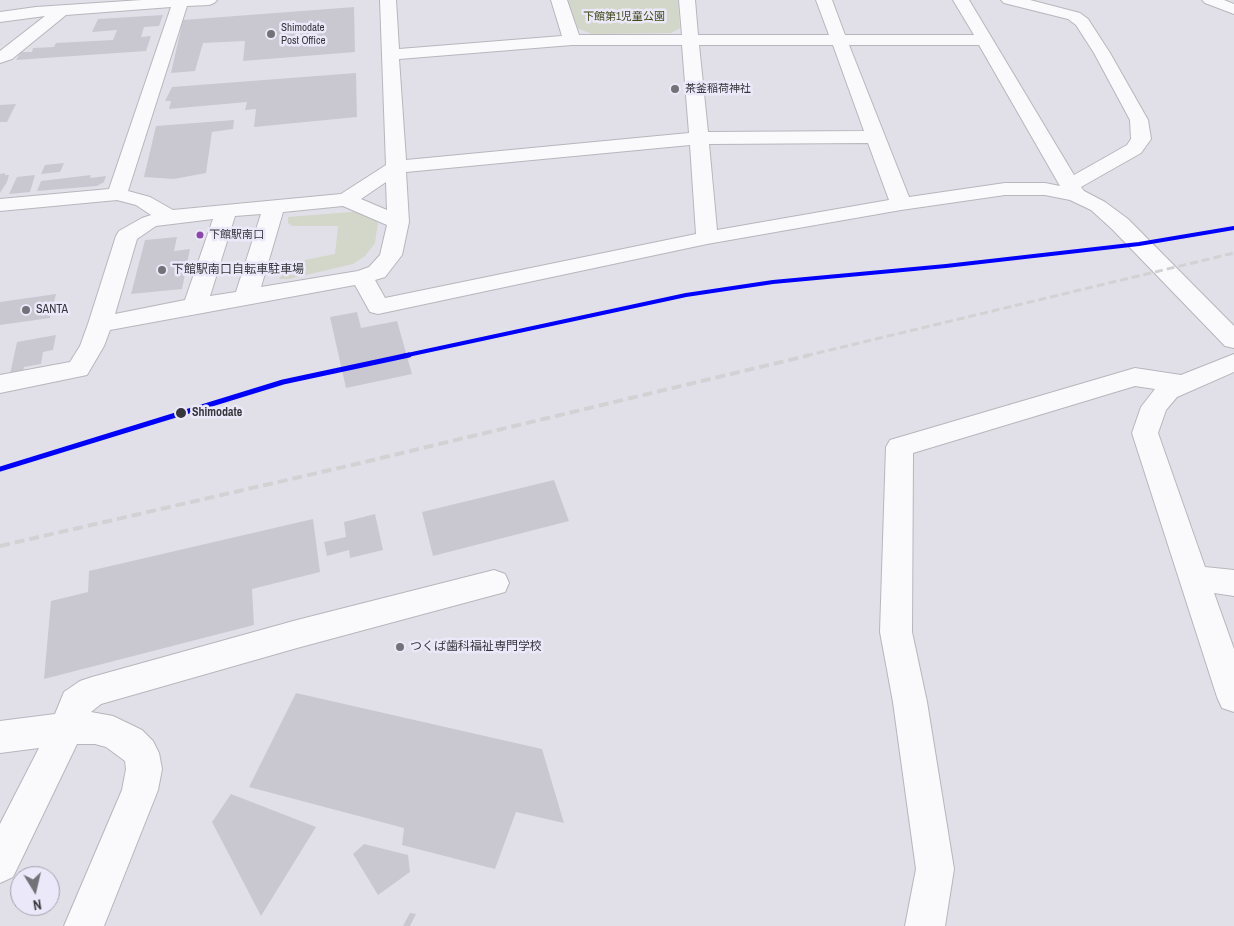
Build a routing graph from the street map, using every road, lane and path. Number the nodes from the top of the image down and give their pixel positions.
1 (209, 0) edge
2 (388, 0) edge
3 (559, 0) edge
4 (687, 0) edge
5 (824, 0) edge
6 (1210, 0) edge
7 (181, 2) junction
8 (56, 5) edge
9 (988, 5) edge
10 (1234, 9) edge
11 (0, 17) edge
12 (690, 39) junction
13 (572, 40) junction
14 (838, 40) junction
15 (985, 40) junction
16 (390, 55) junction
17 (0, 58) edge
18 (874, 137) junction
19 (699, 138) junction
20 (396, 167) junction
21 (1073, 190) junction
22 (117, 194) junction
23 (346, 200) junction
24 (901, 204) junction
25 (0, 205) edge
26 (274, 206) junction
27 (226, 211) junction
28 (169, 217) junction
29 (398, 222) junction
30 (127, 236) junction
31 (707, 238) junction
32 (362, 277) junction
33 (246, 298) junction
34 (195, 306) junction
35 (100, 324) junction
36 (1234, 340) edge
37 (1234, 362) edge
38 (0, 384) edge
39 (1183, 384) junction
40 (1194, 578) junction
41 (494, 583) dead end
42 (1234, 583) edge
43 (1234, 697) edge
44 (67, 728) junction
45 (0, 737) edge
46 (0, 864) edge
47 (84, 926) edge
48 (925, 926) edge

1 - 7 street
2 - 16 street
3 - 13 street
4 - 12 street
5 - 14 street
6 - 10 street
7 - 8 street
7 - 22 street
8 - 11 street
8 - 17 street
9 - 15 street
9 - 21 street
12 - 13 street
12 - 14 street
12 - 19 street
13 - 16 street
14 - 15 street
14 - 18 street
15 - 21 street
16 - 20 street
18 - 19 street
18 - 24 street
19 - 20 street
19 - 31 street
20 - 23 street
20 - 29 street
21 - 24 street
21 - 36 street
22 - 25 street
22 - 28 street
22 - 30 street
23 - 26 street
23 - 29 street
24 - 31 street
26 - 27 street
26 - 33 street
27 - 28 street
27 - 34 street
28 - 30 street
29 - 32 street
30 - 35 street
31 - 32 street
32 - 33 street
33 - 34 street
34 - 35 street
35 - 38 street
37 - 39 street
39 - 40 street
39 - 48 street
40 - 42 street
40 - 43 street
41 - 44 street
44 - 45 street
44 - 46 street
44 - 47 street

